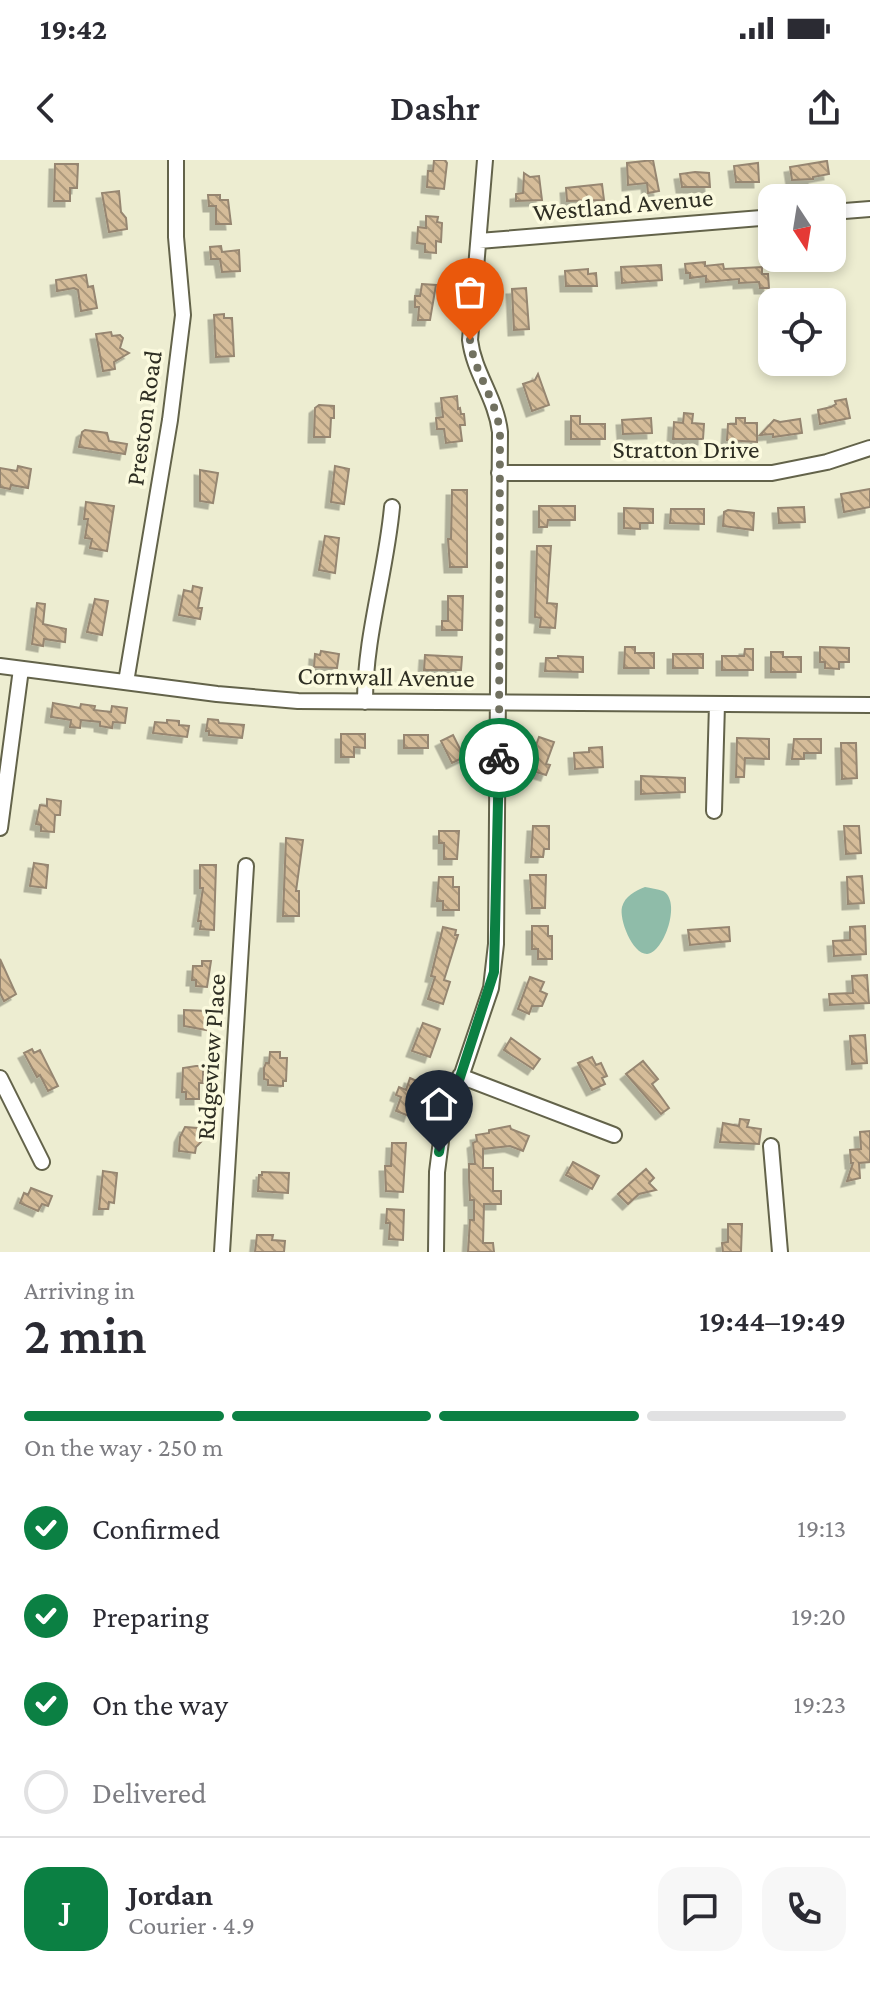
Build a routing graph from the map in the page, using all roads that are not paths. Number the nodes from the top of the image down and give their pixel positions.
1 (176, 160) edge
2 (485, 160) edge
3 (870, 209) edge
4 (846, 211) edge
5 (758, 218) edge
6 (479, 241) junction
7 (870, 448) edge
8 (499, 473) junction
9 (392, 507) dead end
10 (0, 666) edge
11 (21, 669) junction
12 (126, 682) junction
13 (365, 702) junction
14 (498, 703) junction
15 (717, 704) junction
16 (870, 705) edge
17 (714, 811) dead end
18 (0, 828) edge
19 (246, 866) dead end
20 (460, 1076) junction
21 (0, 1078) edge
22 (614, 1135) dead end
23 (771, 1146) dead end
24 (42, 1162) dead end
25 (222, 1252) edge
26 (436, 1252) edge
27 (780, 1252) edge

1 - 12 street, Preston Road
2 - 6 street
3 - 4 street
5 - 6 street, Westland Avenue
6 - 8 street
7 - 8 street, Stratton Drive
8 - 14 street
9 - 13 street
10 - 11 street, Cornwall Avenue
11 - 12 street, Cornwall Avenue
11 - 18 street
12 - 13 street, Cornwall Avenue
13 - 14 street, Cornwall Avenue
14 - 15 street, Cornwall Avenue
14 - 20 street
15 - 16 street, Cornwall Avenue
15 - 17 street
19 - 25 street, Ridgeview Place
20 - 22 street
20 - 26 street
21 - 24 street
23 - 27 street

